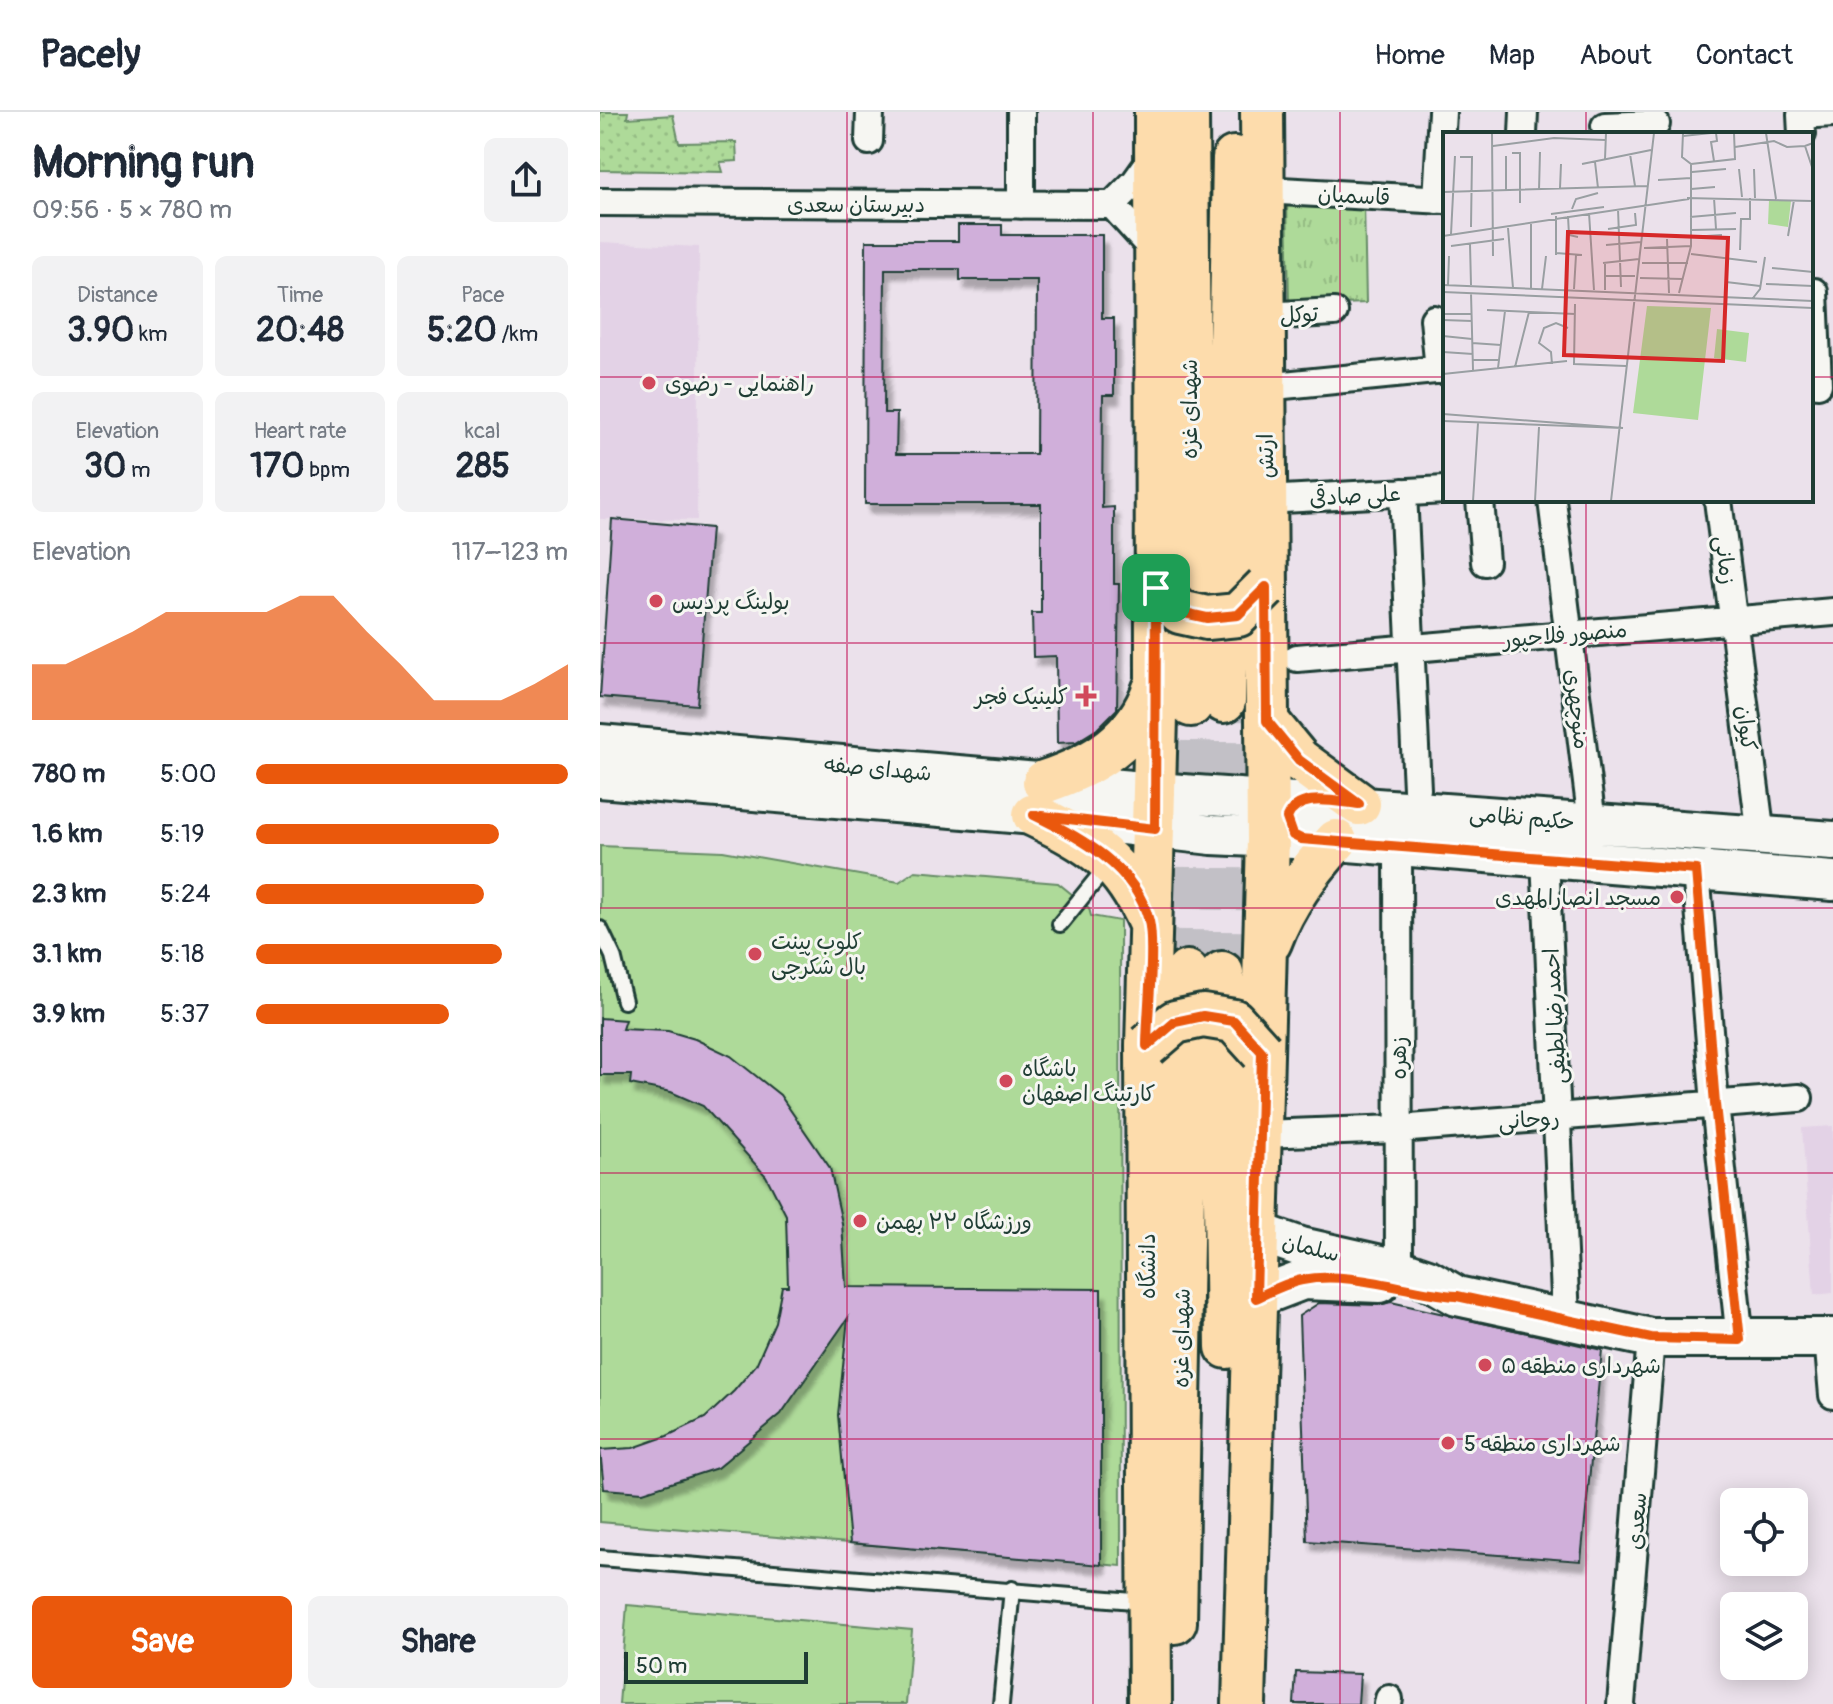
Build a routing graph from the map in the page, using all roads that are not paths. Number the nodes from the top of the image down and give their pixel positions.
1 (870, 112) edge
2 (1021, 112) edge
3 (1156, 112) edge
4 (1187, 112) edge
5 (1235, 112) edge
6 (1262, 112) edge
7 (1442, 112) edge
8 (1524, 112) edge
9 (1833, 113) edge
10 (1605, 124) edge
11 (1656, 124) dead end
12 (1523, 132) edge
13 (1802, 132) edge
14 (869, 141) dead end
15 (1155, 154) junction
16 (1262, 190) junction
17 (1441, 200) edge
18 (600, 202) edge
19 (1021, 205) junction
20 (1112, 205) junction
21 (1155, 252) junction
22 (1814, 292) dead end
23 (1334, 312) dead end
24 (1264, 316) junction
25 (1434, 319) dead end
26 (1820, 331) edge
27 (1442, 370) edge
28 (1818, 384) dead end
29 (1264, 387) junction
30 (1443, 490) edge
31 (1403, 492) junction
32 (1265, 500) junction
33 (1480, 502) edge
34 (1552, 502) edge
35 (1718, 502) edge
36 (1485, 562) dead end
37 (1266, 587) junction
38 (1156, 588) junction
39 (1833, 612) edge
40 (1734, 620) junction
41 (1569, 634) junction
42 (1410, 647) junction
43 (1297, 658) dead end
44 (1157, 680) junction
45 (1267, 721) junction
46 (600, 744) edge
47 (600, 778) edge
48 (1039, 798) junction
49 (1418, 799) junction
50 (1359, 804) junction
51 (1155, 810) junction
52 (1592, 823) junction
53 (1296, 824) junction
54 (1761, 836) junction
55 (1833, 841) edge
56 (1398, 846) junction
57 (1545, 858) junction
58 (1110, 862) junction
59 (1696, 870) junction
60 (1833, 881) edge
61 (1149, 922) junction
62 (1060, 924) dead end
63 (600, 929) edge
64 (1264, 958) junction
65 (624, 1001) dead end
66 (1147, 1046) junction
67 (1262, 1052) junction
68 (1799, 1098) dead end
69 (1715, 1104) junction
70 (1559, 1117) junction
71 (1398, 1129) junction
72 (1260, 1134) junction
73 (1258, 1232) junction
74 (1302, 1263) junction
75 (1399, 1269) junction
76 (1457, 1296) junction
77 (1256, 1298) junction
78 (1566, 1318) junction
79 (1651, 1338) junction
80 (1830, 1338) edge
81 (1740, 1340) junction
82 (1833, 1395) edge
83 (600, 1558) edge
84 (1012, 1589) junction
85 (1147, 1602) junction
86 (1001, 1704) edge
87 (1150, 1704) edge
88 (1172, 1704) edge
89 (1234, 1704) edge
90 (1244, 1704) edge
91 (1621, 1704) edge

1 - 14 street
2 - 19 street
3 - 15 main road
4 - 5 main road, شهدای غزه
6 - 16 main road, ارتش
7 - 17 street
8 - 12 street
9 - 13 street
10 - 11 street
15 - 20 street
15 - 21 main road
16 - 17 street, قاسمیان
16 - 24 main road, ارتش
18 - 19 street, دبیرستان سعدی
19 - 20 street, دبیرستان سعدی
20 - 21 street
21 - 38 main road
22 - 26 street
23 - 24 street, توکل
24 - 29 main road, ارتش
25 - 27 street
26 - 28 street
27 - 29 street
29 - 32 main road, ارتش
30 - 31 street, علی صادقی
31 - 32 street, علی صادقی
31 - 42 street
32 - 37 main road, ارتش
33 - 36 street
34 - 41 street, منوچهری
35 - 40 street, زمانی
37 - 38 main road, bridge
37 - 45 main road, ارتش
38 - 44 main road
39 - 40 street, منصور فلاحپور
40 - 41 street, منصور فلاحپور
40 - 54 street, کیوان
41 - 42 street, منصور فلاحپور
41 - 52 street, منوچهری
42 - 43 street, منصور فلاحپور
42 - 49 street
44 - 48 main road
44 - 51 main road
45 - 50 main road
45 - 53 main road, ارتش
46 - 48 main road, شهدای صفه
47 - 48 main road, شهدای صفه
48 - 51 main road, شهدای صفه
48 - 58 main road
49 - 50 main road, حکیم نظامی
49 - 52 main road, حکیم نظامی
50 - 53 main road, حکیم نظامی
51 - 53 main road, حکیم نظامی
51 - 53 main road, حکیم نظامی
51 - 61 main road, دانشگاه
52 - 54 main road, حکیم نظامی
53 - 56 main road, حکیم نظامی
53 - 64 main road
53 - 64 main road
54 - 55 main road, حکیم نظامی
56 - 57 main road, حکیم نظامی
56 - 71 street, زهره
57 - 59 main road, حکیم نظامی
57 - 70 street, احمدرضا لطیفی
58 - 61 main road
58 - 62 lane
59 - 60 main road, حکیم نظامی
59 - 69 street
61 - 66 main road, دانشگاه
63 - 65 lane
64 - 67 main road
66 - 67 main road, bridge
66 - 85 main road, دانشگاه
67 - 72 main road
68 - 69 street, روحانی
69 - 70 street, روحانی
69 - 81 street
70 - 71 street, روحانی
70 - 78 street, احمدرضا لطیفی
71 - 72 street, روحانی
71 - 75 street, زهره
72 - 73 main road
73 - 74 main road, سلمان
73 - 77 main road
74 - 75 main road, سلمان
74 - 76 main road
74 - 77 main road
75 - 76 main road, سلمان
76 - 78 main road, سلمان
77 - 90 main road
78 - 79 main road, سلمان
79 - 81 main road, سلمان
79 - 91 street, سعدی
80 - 81 main road, سلمان
80 - 82 street
83 - 84 lane
84 - 85 lane
84 - 86 lane
85 - 87 main road, دانشگاه
88 - 89 main road, شهدای غزه

